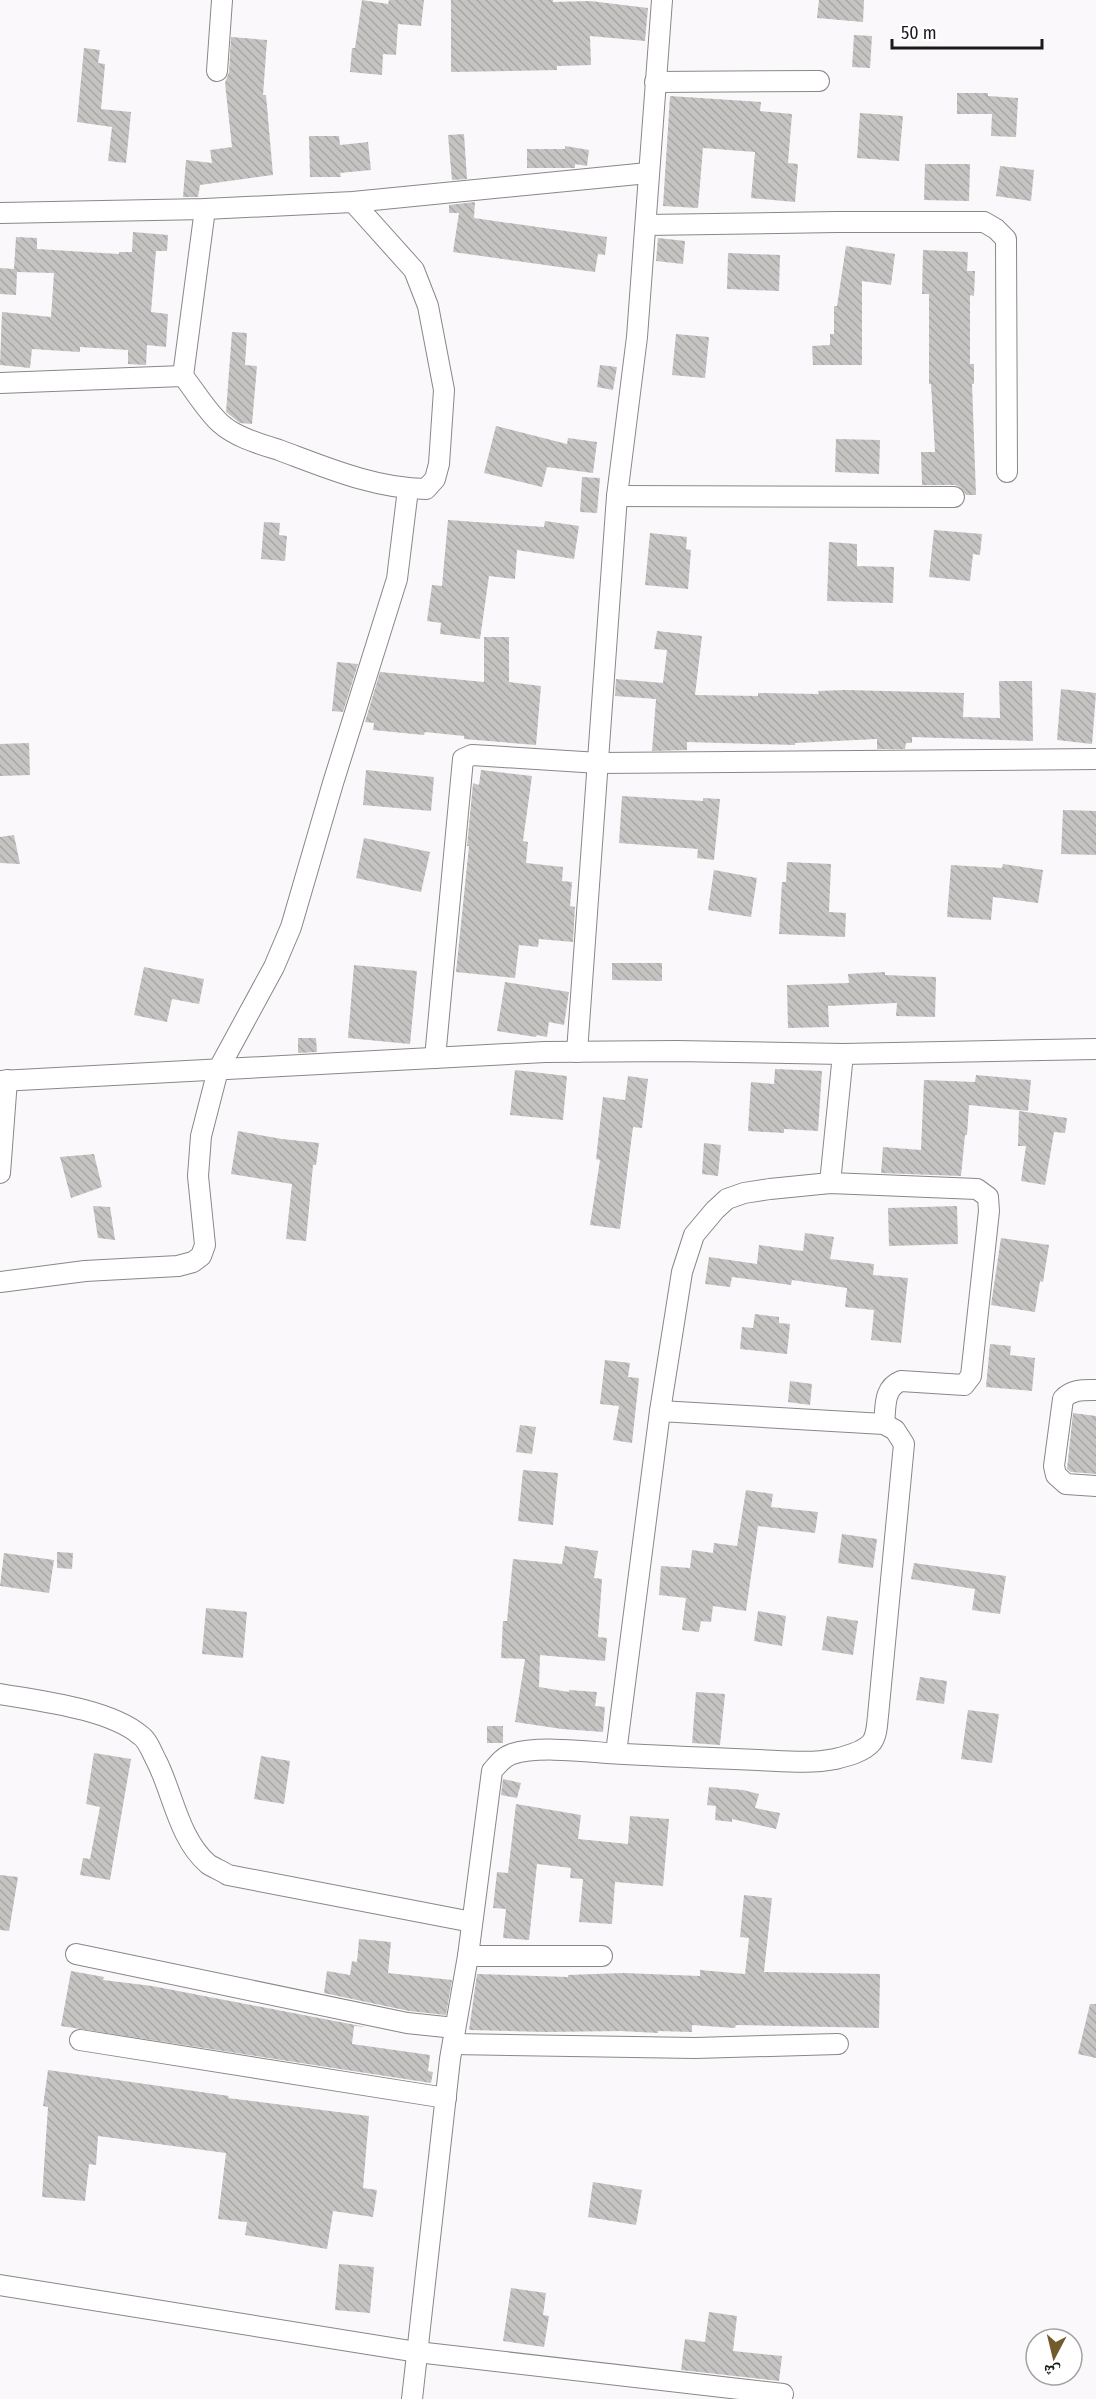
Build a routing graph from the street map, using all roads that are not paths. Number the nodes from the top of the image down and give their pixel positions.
1 (222, 0) edge
2 (662, 0) edge
3 (217, 71) dead end
4 (819, 81) dead end
5 (655, 82) junction
6 (648, 173) junction
7 (353, 202) junction
8 (205, 209) junction
9 (0, 213) edge
10 (645, 225) junction
11 (183, 376) junction
12 (0, 383) edge
13 (1007, 472) dead end
14 (408, 489) junction
15 (617, 496) junction
16 (954, 497) dead end
17 (1096, 759) edge
18 (599, 763) junction
19 (1096, 1049) edge
20 (577, 1052) junction
21 (843, 1054) junction
22 (435, 1058) junction
23 (218, 1070) junction
24 (3, 1081) edge
25 (0, 1173) edge
26 (830, 1183) junction
27 (0, 1282) edge
28 (1096, 1390) edge
29 (660, 1411) junction
30 (884, 1424) junction
31 (1096, 1486) edge
32 (0, 1694) edge
33 (616, 1753) junction
34 (472, 1922) junction
35 (76, 1954) dead end
36 (468, 1956) junction
37 (602, 1956) dead end
38 (454, 2036) junction
39 (80, 2040) dead end
40 (838, 2044) dead end
41 (446, 2098) junction
42 (0, 2285) edge
43 (417, 2352) junction
44 (783, 2394) dead end
45 (412, 2399) edge

1 - 3 street
2 - 5 street
4 - 5 street
5 - 6 street
6 - 7 street
6 - 10 street
7 - 8 street
7 - 14 street
8 - 9 street
8 - 11 street
10 - 13 street
10 - 15 street
11 - 12 street
11 - 14 street
14 - 23 street
15 - 16 street
15 - 18 street
17 - 18 street
18 - 20 street
18 - 22 street
19 - 21 street
20 - 21 street
20 - 22 street
21 - 26 street
22 - 23 street
23 - 24 street
23 - 27 street
24 - 25 street
26 - 29 street
26 - 30 street
28 - 31 street
29 - 30 street
29 - 33 street
30 - 33 street
32 - 34 street
33 - 34 street
34 - 36 street
35 - 38 street
36 - 37 street
36 - 38 street
38 - 40 street
38 - 41 street
39 - 41 street
41 - 43 street
42 - 43 street
43 - 44 street
43 - 45 street

